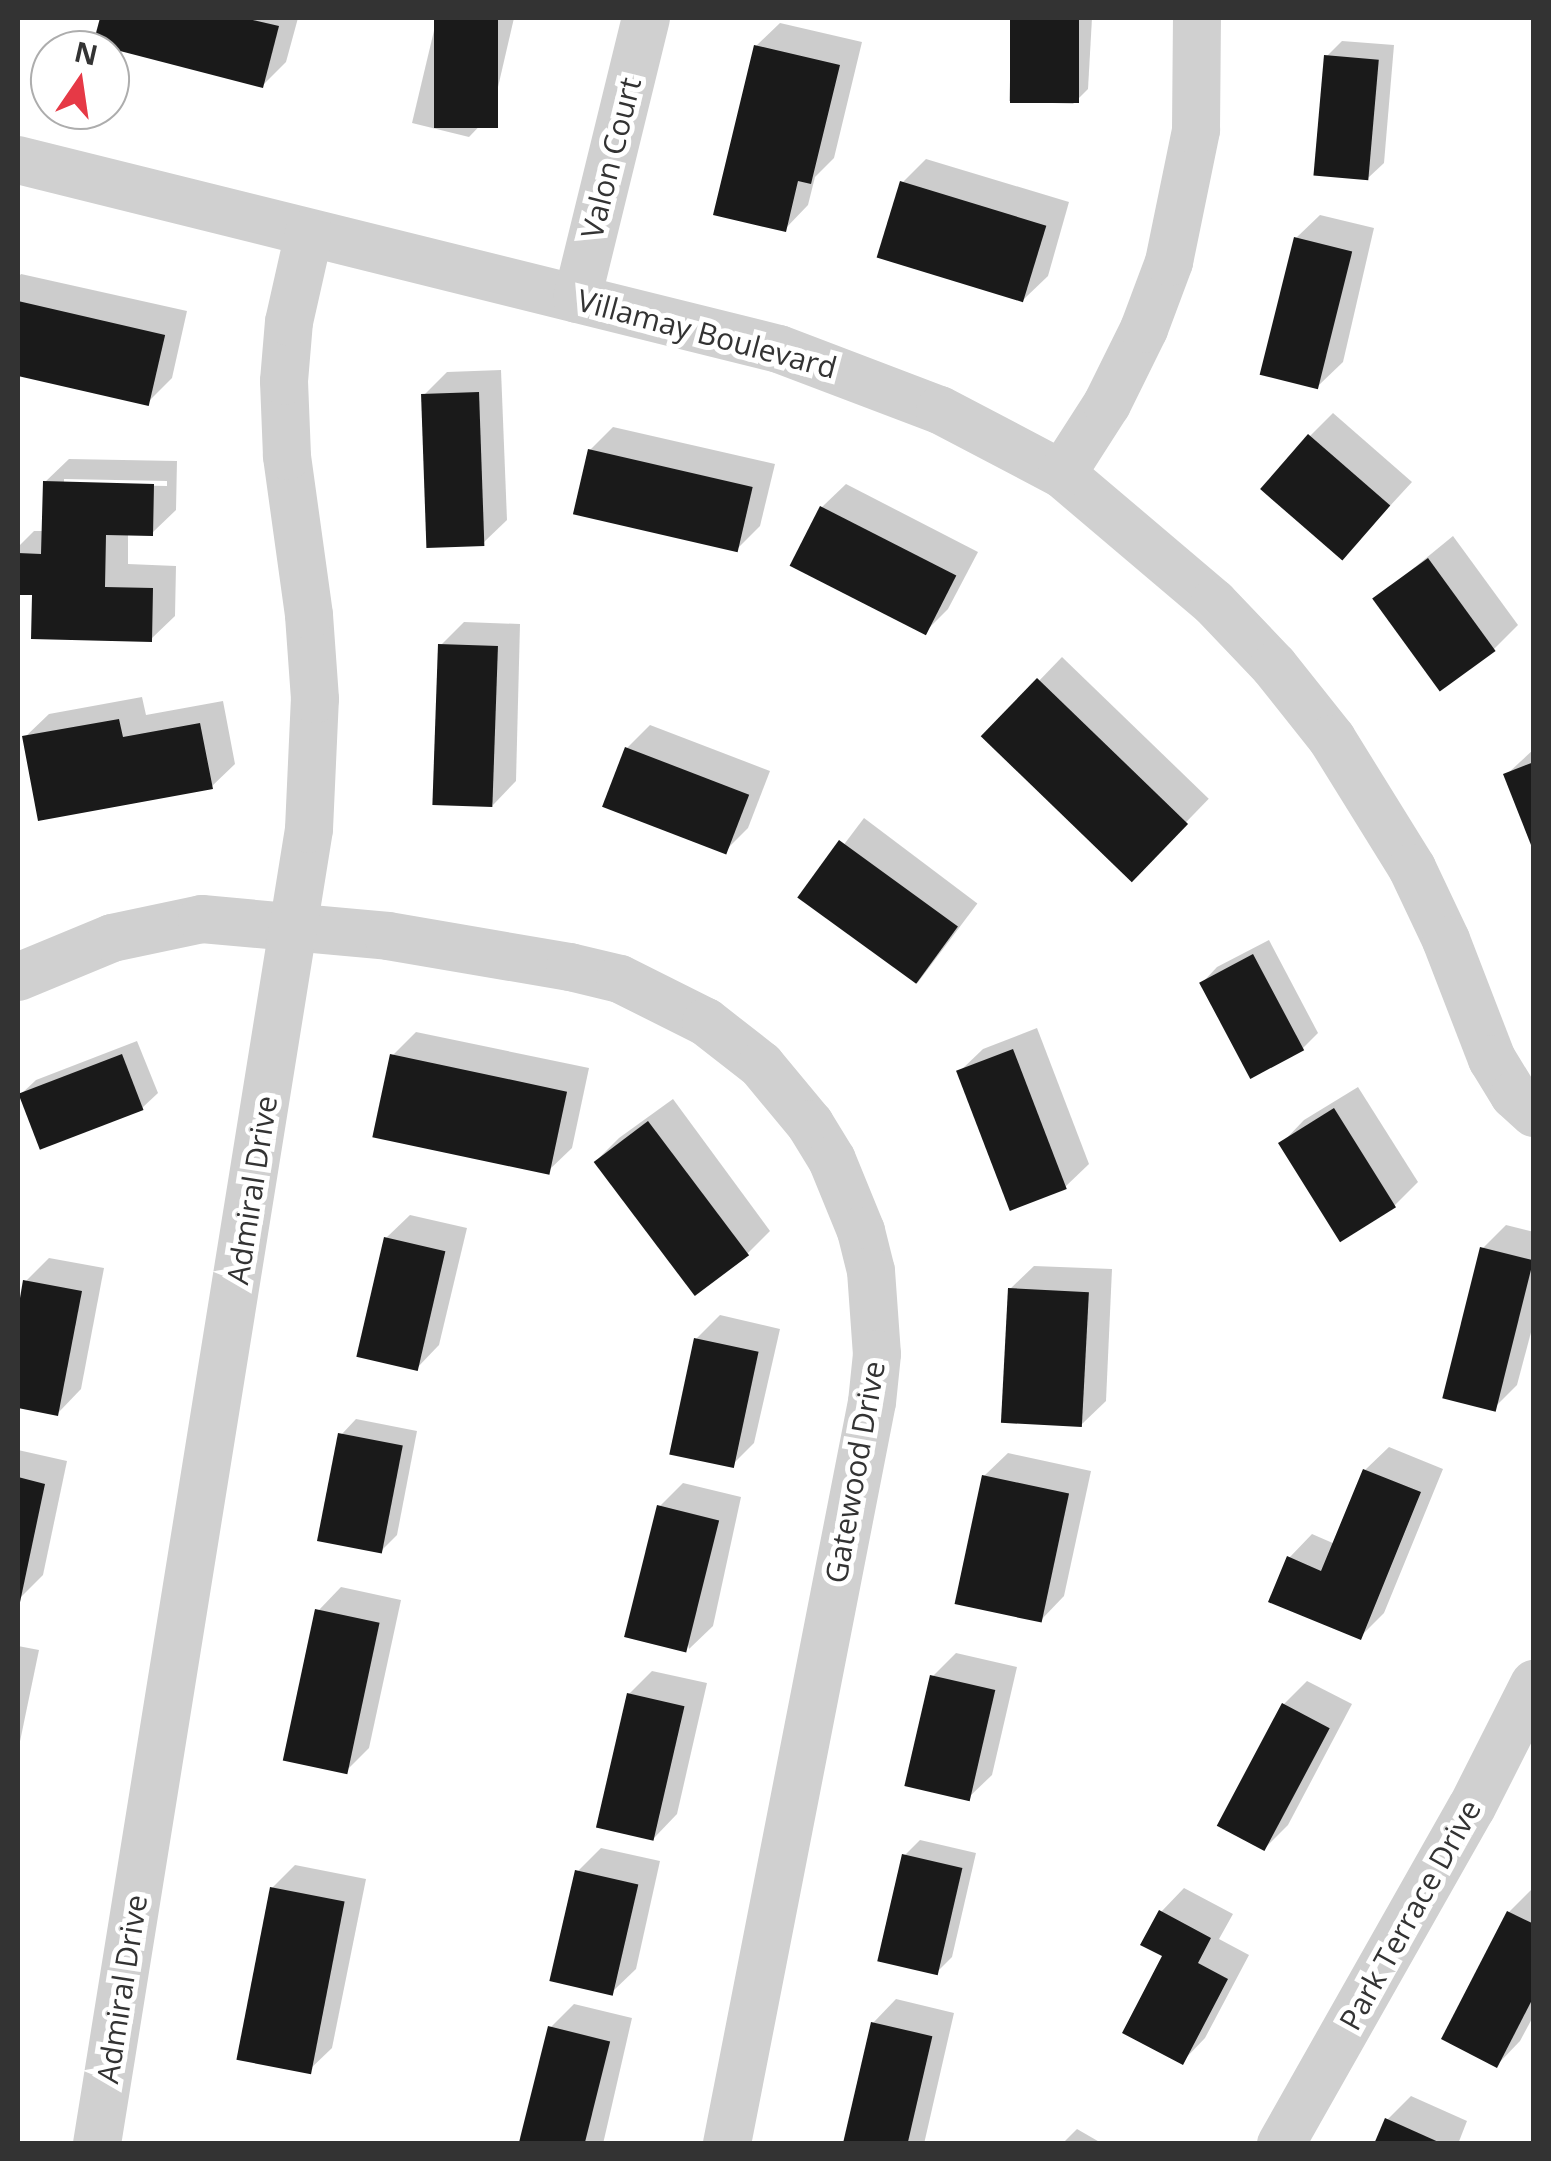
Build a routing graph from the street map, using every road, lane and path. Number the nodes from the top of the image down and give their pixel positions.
1 (646, 18) edge
2 (1197, 18) edge
3 (18, 160) edge
4 (310, 232) junction
5 (577, 299) junction
6 (1062, 474) junction
7 (295, 927) junction
8 (18, 976) edge
9 (1534, 1114) edge
10 (1534, 1684) edge
11 (96, 2144) edge
12 (728, 2144) edge
13 (1282, 2144) edge

1 - 5 street, Valon Court
2 - 6 street
3 - 4 street, Villamay Boulevard
4 - 5 street, Villamay Boulevard
4 - 7 street, Admiral Drive
5 - 6 street, Villamay Boulevard
6 - 9 street, Villamay Boulevard
7 - 8 street, Gatewood Drive
7 - 11 street, Admiral Drive
7 - 12 street, Gatewood Drive
10 - 13 street, Park Terrace Drive

